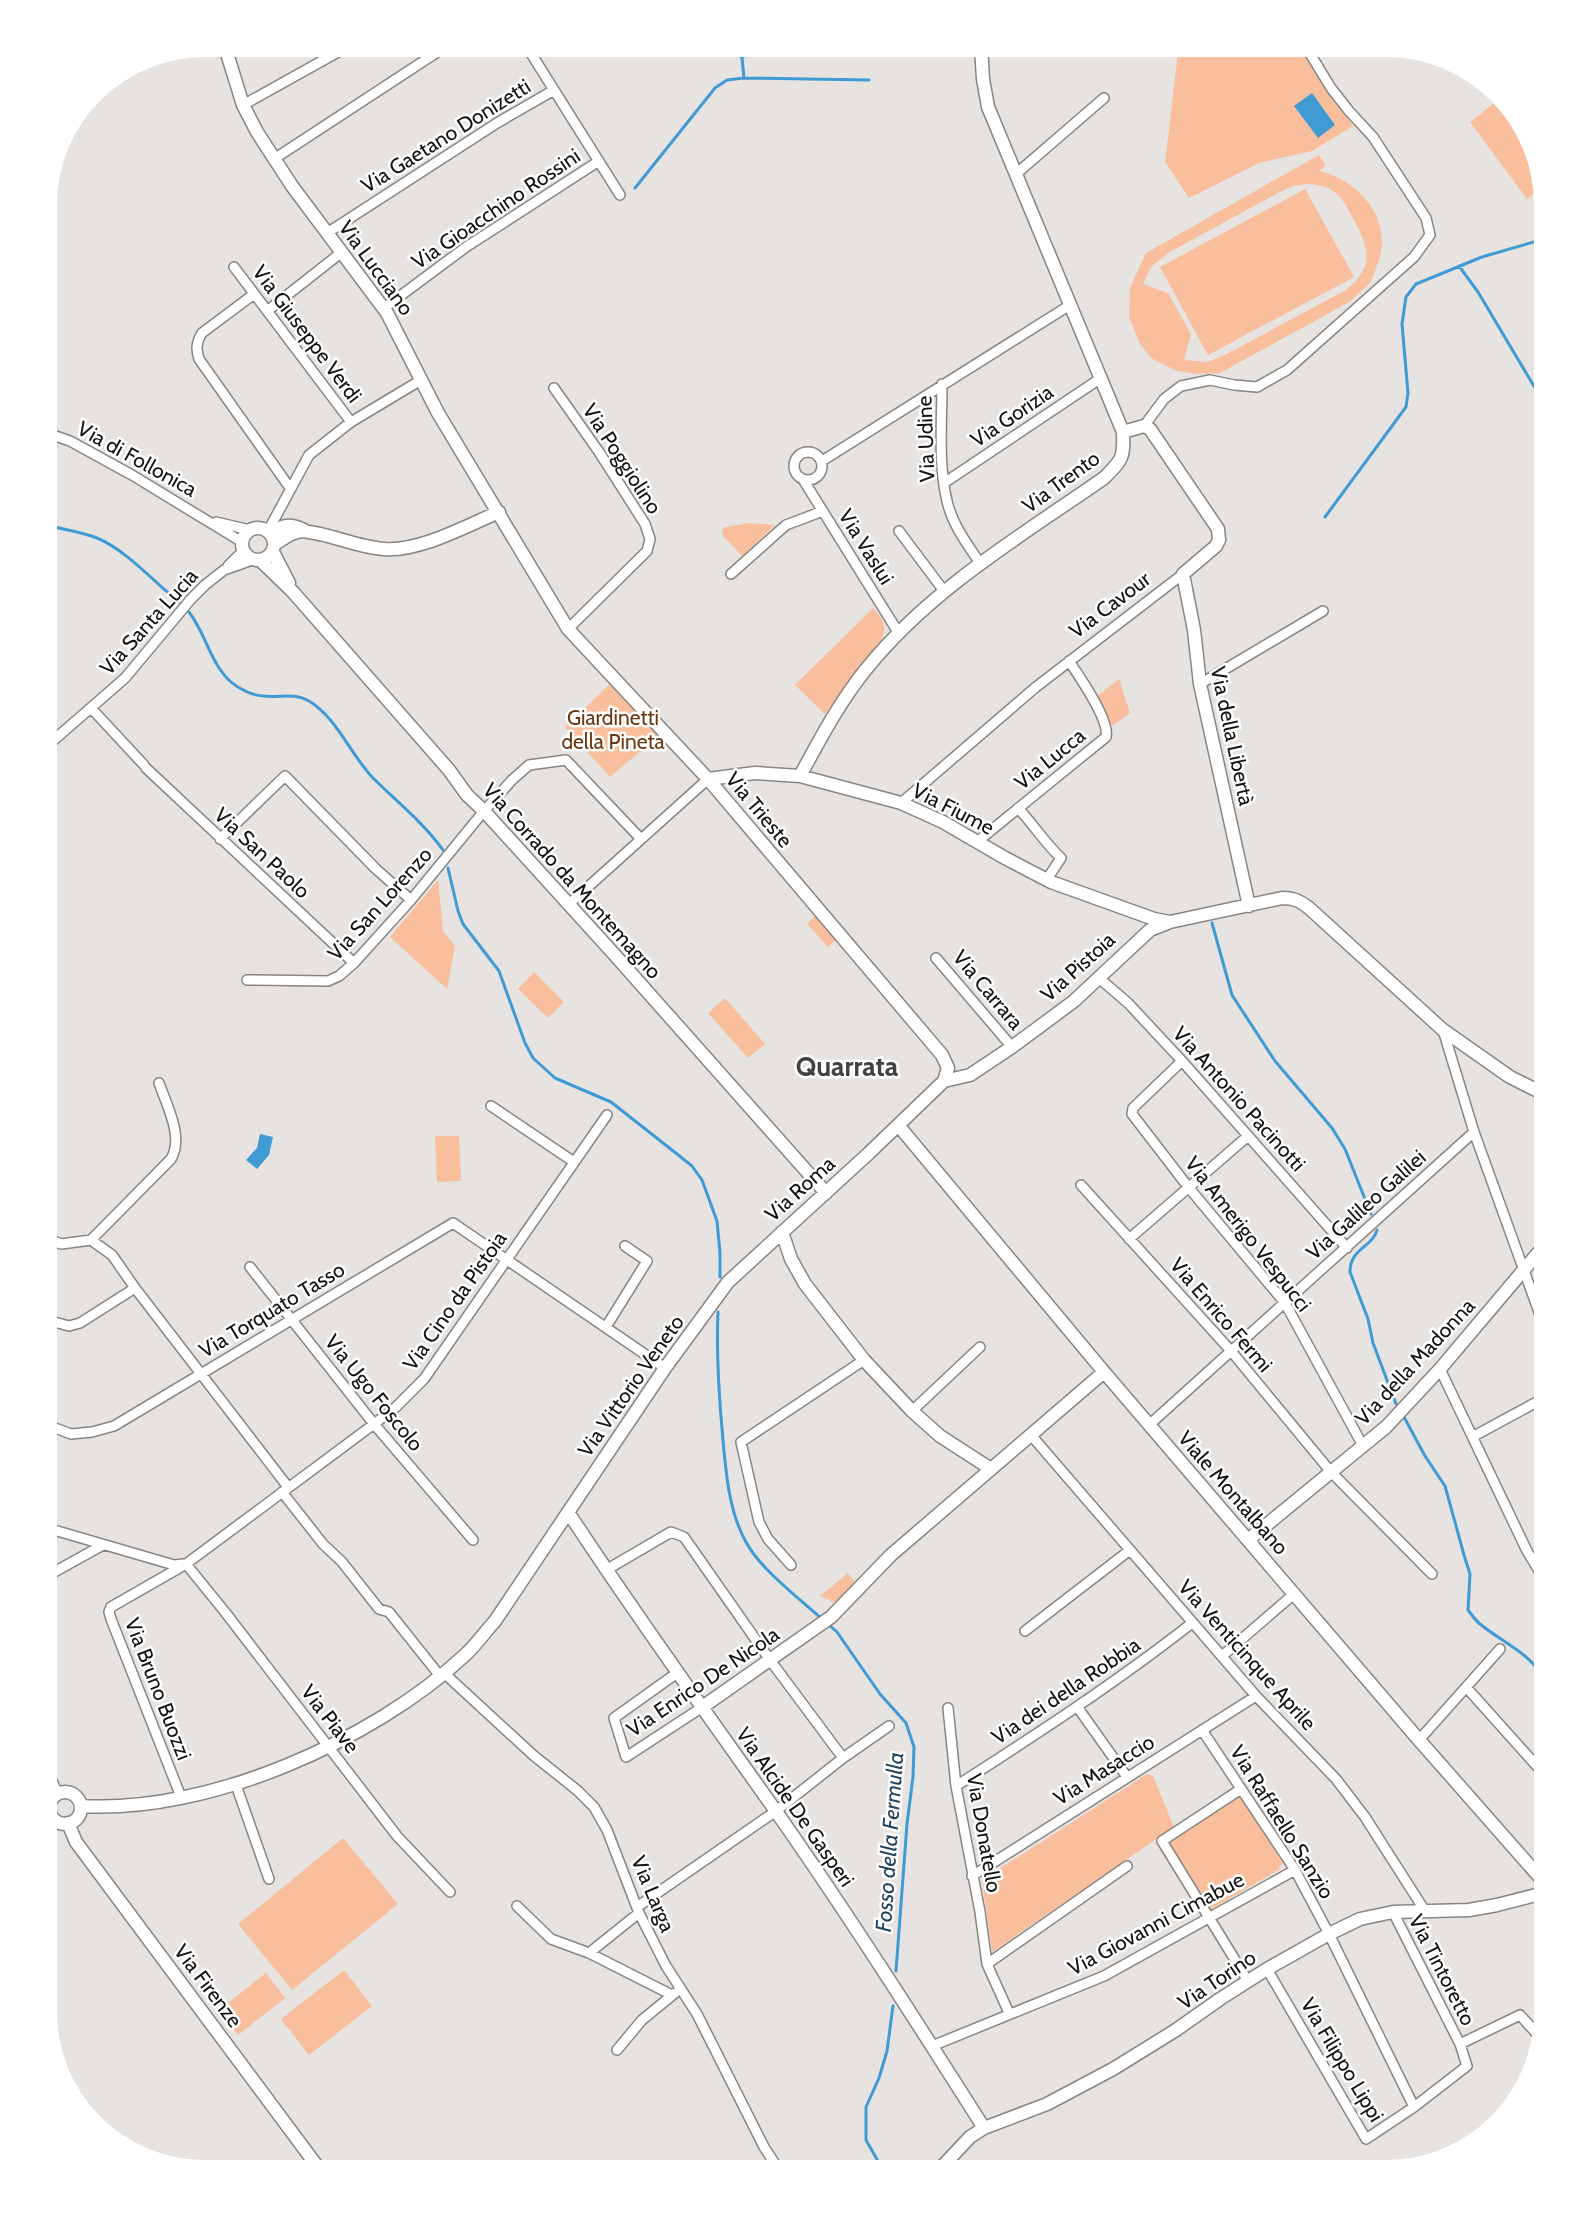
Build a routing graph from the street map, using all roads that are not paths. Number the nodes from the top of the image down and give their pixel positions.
1 (228, 57) edge
2 (327, 57) edge
3 (430, 57) edge
4 (533, 57) edge
5 (982, 57) edge
6 (1312, 57) edge
7 (554, 90) junction
8 (1104, 98) dead end
9 (243, 105) junction
10 (274, 159) junction
11 (599, 161) junction
12 (1016, 174) junction
13 (620, 195) dead end
14 (327, 233) junction
15 (342, 252) junction
16 (234, 267) dead end
17 (254, 294) junction
18 (1070, 306) junction
19 (384, 309) junction
20 (267, 311) junction
21 (1101, 378) junction
22 (421, 380) junction
23 (942, 384) junction
24 (554, 388) dead end
25 (351, 422) junction
26 (1144, 426) junction
27 (1123, 432) junction
28 (57, 436) edge
29 (822, 461) junction
30 (804, 481) junction
31 (944, 483) junction
32 (290, 488) junction
33 (823, 511) junction
34 (499, 512) junction
35 (208, 520) junction
36 (250, 530) junction
37 (899, 531) dead end
38 (272, 540) junction
39 (249, 553) junction
40 (980, 563) junction
41 (731, 574) dead end
42 (1184, 574) junction
43 (945, 591) junction
44 (293, 592) junction
45 (1323, 611) dead end
46 (568, 628) junction
47 (898, 632) junction
48 (1069, 661) junction
49 (1200, 684) junction
50 (91, 708) junction
51 (57, 737) edge
52 (800, 776) junction
53 (708, 779) junction
54 (901, 803) junction
55 (1018, 808) junction
56 (484, 811) junction
57 (220, 839) junction
58 (641, 839) junction
59 (978, 841) junction
60 (1047, 879) junction
61 (411, 900) junction
62 (569, 904) junction
63 (1249, 906) junction
64 (1170, 922) junction
65 (936, 958) dead end
66 (354, 963) junction
67 (1100, 979) junction
68 (247, 980) dead end
69 (1443, 1030) junction
70 (1012, 1047) junction
71 (1182, 1061) junction
72 (944, 1081) junction
73 (159, 1083) dead end
74 (1534, 1089) edge
75 (491, 1106) dead end
76 (606, 1115) dead end
77 (898, 1125) junction
78 (1474, 1132) junction
79 (1248, 1136) junction
80 (574, 1162) junction
81 (1081, 1185) dead end
82 (1189, 1188) junction
83 (826, 1193) junction
84 (782, 1232) junction
85 (1129, 1239) junction
86 (91, 1240) junction
87 (57, 1243) edge
88 (625, 1246) dead end
89 (1347, 1248) junction
90 (507, 1259) junction
91 (1534, 1259) edge
92 (250, 1267) dead end
93 (1524, 1270) junction
94 (728, 1282) joint
95 (135, 1288) junction
96 (1534, 1297) edge
97 (1285, 1303) junction
98 (291, 1320) junction
99 (57, 1323) edge
100 (606, 1327) junction
101 (980, 1347) dead end
102 (1231, 1351) junction
103 (864, 1360) junction
104 (665, 1368) junction
105 (1440, 1369) junction
106 (1104, 1372) junction
107 (201, 1373) junction
108 (1534, 1404) edge
109 (912, 1411) junction
110 (374, 1424) junction
111 (1149, 1425) junction
112 (57, 1429) edge
113 (1030, 1434) junction
114 (1474, 1436) junction
115 (1363, 1446) junction
116 (991, 1469) junction
117 (1331, 1472) junction
118 (285, 1490) junction
119 (568, 1512) junction
120 (57, 1531) edge
121 (473, 1540) dead end
122 (1248, 1540) junction
123 (103, 1545) junction
124 (1130, 1550) junction
125 (1534, 1562) edge
126 (186, 1564) junction
127 (791, 1565) dead end
128 (57, 1570) edge
129 (606, 1570) junction
130 (1432, 1574) dead end
131 (1294, 1594) junction
132 (1192, 1623) junction
133 (1025, 1631) dead end
134 (1500, 1649) dead end
135 (1222, 1656) junction
136 (770, 1660) junction
137 (677, 1673) junction
138 (442, 1675) junction
139 (1466, 1687) junction
140 (1256, 1696) junction
141 (701, 1708) junction
142 (948, 1708) dead end
143 (1078, 1708) junction
144 (889, 1725) dead end
145 (1202, 1730) junction
146 (1419, 1740) junction
147 (328, 1746) junction
148 (843, 1758) junction
149 (1534, 1762) edge
150 (1126, 1777) junction
151 (236, 1785) junction
152 (956, 1786) junction
153 (1241, 1789) junction
154 (58, 1794) edge
155 (181, 1797) junction
156 (81, 1806) junction
157 (776, 1810) junction
158 (57, 1820) edge
159 (68, 1823) junction
160 (1127, 1866) dead end
161 (1295, 1870) junction
162 (1534, 1870) edge
163 (972, 1876) junction
164 (269, 1879) dead end
165 (450, 1892) dead end
166 (1534, 1896) edge
167 (517, 1906) dead end
168 (638, 1910) junction
169 (1425, 1911) junction
170 (1392, 1912) junction
171 (1208, 1919) junction
172 (1329, 1934) junction
173 (589, 1953) junction
174 (987, 1964) junction
175 (1267, 1969) junction
176 (1248, 1981) junction
177 (676, 1991) junction
178 (1009, 2013) junction
179 (1533, 2029) edge
180 (1460, 2044) junction
181 (932, 2046) junction
182 (616, 2050) dead end
183 (1414, 2107) junction
184 (984, 2128) junction
185 (313, 2160) edge
186 (772, 2160) edge
187 (948, 2160) edge

1 - 9 street, Via Lucciano
2 - 9 street
3 - 10 street
4 - 7 street
5 - 12 street, Via Trento
6 - 26 street
7 - 11 street
7 - 14 street, Via Gaetano Donizetti
8 - 12 street
9 - 10 street, Via Lucciano
10 - 14 street, Via Lucciano
11 - 13 street
11 - 19 street, Via Gioacchino Rossini
12 - 18 street, Via Trento
14 - 15 street, Via Lucciano
15 - 19 street, Via Lucciano
15 - 20 street
16 - 17 street, Via Giuseppe Verdi
17 - 20 street, Via Giuseppe Verdi
17 - 32 street
18 - 21 street, Via Trento
18 - 23 street, Via Udine
19 - 22 street, Via Lucciano
20 - 25 street, Via Giuseppe Verdi
21 - 27 street, Via Trento
21 - 31 street, Via Gorizia
22 - 25 street
22 - 34 street, Via Lucciano
23 - 29 street
23 - 31 street, Via Udine
24 - 46 street, Via Poggiolino
25 - 32 street
26 - 27 street
26 - 42 street, Via Cavour
27 - 40 street, Via Trento
28 - 35 street, Via di Follonica
29 - 30 street
29 - 30 street
30 - 33 street, Via Vaslui
31 - 40 street, Via Udine
32 - 38 street
33 - 41 street
33 - 47 street, Via Vaslui
34 - 38 street
34 - 46 street, Via Trieste
35 - 36 street, Via di Follonica
35 - 39 street, Via di Follonica
36 - 38 street
36 - 39 street
37 - 43 street
38 - 39 street
38 - 44 street, Via Corrado da Montemagno
39 - 44 street, Via Corrado da Montemagno
39 - 50 street, Via Santa Lucia
40 - 43 street, Via Trento
42 - 48 street, Via Cavour
42 - 49 street, Via della Libertà
43 - 47 street, Via Trento
44 - 56 street, Via Corrado da Montemagno
45 - 49 street
46 - 53 street, Via Trieste
47 - 52 street, Via Trento
48 - 54 street, Via Cavour
48 - 55 street, Via Lucca
49 - 63 street, Via della Libertà
50 - 51 street, Via Santa Lucia
50 - 57 street, Via San Paolo
52 - 53 street, Via Fiume
52 - 54 street, Via Fiume
53 - 58 street
53 - 72 street, Via Trieste
54 - 59 street, Via Fiume
55 - 59 street, Via Lucca
55 - 60 street
56 - 58 street, Via San Lorenzo
56 - 61 street, Via San Lorenzo
56 - 62 street, Via Corrado da Montemagno
57 - 61 street
57 - 66 street, Via San Paolo
58 - 62 street
59 - 60 street, Via Fiume
60 - 64 street, Via Fiume
61 - 66 street, Via San Lorenzo
62 - 83 street, Via Corrado da Montemagno
63 - 64 street, Via Pistoia
63 - 69 street, Via Pistoia
64 - 67 street, Via Pistoia
65 - 70 street, Via Carrara
66 - 68 street, Via San Lorenzo
67 - 70 street, Via Pistoia
67 - 71 street, Via Antonio Pacinotti
69 - 74 street, Via Pistoia
69 - 78 street
70 - 72 street, Via Pistoia
71 - 79 street, Via Antonio Pacinotti
71 - 82 street, Via Amerigo Vespucci
72 - 77 street
73 - 86 street
75 - 80 street
76 - 80 street, Via Cino da Pistoia
77 - 83 street, Via Roma
77 - 106 street, Viale Montalbano
78 - 89 street, Via Galileo Galilei
78 - 93 street
79 - 82 street
79 - 89 street, Via Antonio Pacinotti
80 - 90 street, Via Cino da Pistoia
81 - 85 street, Via Enrico Fermi
82 - 85 street
82 - 97 street, Via Amerigo Vespucci
83 - 84 street, Via Roma
84 - 94 street, Via Roma
84 - 103 street
85 - 102 street, Via Enrico Fermi
86 - 87 street
86 - 95 street, Via Larga
88 - 100 street
89 - 97 street, Via Galileo Galilei
90 - 98 street, Via Torquato Tasso
90 - 100 street
90 - 110 street, Via Cino da Pistoia
91 - 93 street, Via della Madonna
92 - 98 street, Via Ugo Foscolo
93 - 96 street
93 - 105 street, Via della Madonna
94 - 104 street, Via Vittorio Veneto
95 - 99 street
95 - 107 street, Via Larga
97 - 102 street, Via Galileo Galilei
97 - 115 street, Via Amerigo Vespucci
98 - 107 street, Via Torquato Tasso
98 - 110 street, Via Ugo Foscolo
100 - 104 street
101 - 109 street
102 - 111 street, Via Galileo Galilei
102 - 117 street, Via Enrico Fermi
103 - 109 street
103 - 127 street
104 - 119 street, Via Vittorio Veneto
105 - 114 street
105 - 115 street, Via della Madonna
106 - 111 street, Viale Montalbano
106 - 113 street, Via Enrico De Nicola
107 - 112 street, Via Torquato Tasso
107 - 118 street, Via Larga
108 - 114 street
109 - 116 street
110 - 118 street, Via Cino da Pistoia
110 - 121 street, Via Ugo Foscolo
111 - 122 street, Viale Montalbano
113 - 116 street, Via Enrico De Nicola
113 - 124 street, Via Venticinque Aprile
114 - 125 street
115 - 117 street, Via della Madonna
116 - 136 street, Via Enrico De Nicola
117 - 122 street, Via della Madonna
117 - 130 street, Via Enrico Fermi
118 - 126 street, Via Cino da Pistoia
118 - 138 street, Via Larga
119 - 129 street, Via Alcide De Gasperi
119 - 138 street, Via Vittorio Veneto
120 - 123 street
122 - 131 street, Viale Montalbano
123 - 126 street
123 - 128 street
124 - 132 street, Via Venticinque Aprile
124 - 133 street
126 - 147 street, Via Piave
126 - 155 street, Via Bruno Buozzi
129 - 136 street
129 - 137 street, Via Alcide De Gasperi
131 - 135 street
131 - 146 street, Viale Montalbano
132 - 135 street, Via Venticinque Aprile
132 - 143 street, Via dei della Robbia
134 - 139 street
135 - 140 street, Via Venticinque Aprile
136 - 141 street, Via Enrico De Nicola
136 - 148 street
137 - 141 street, Via Alcide De Gasperi
137 - 141 street, Via Enrico De Nicola
138 - 147 street, Via Vittorio Veneto
138 - 168 street, Via Larga
139 - 146 street
139 - 149 street
140 - 145 street, Via Masaccio
140 - 169 street, Via Venticinque Aprile
141 - 157 street, Via Alcide De Gasperi
142 - 152 street, Via Donatello
143 - 150 street
143 - 152 street, Via dei della Robbia
144 - 148 street
145 - 150 street, Via Masaccio
145 - 153 street, Via Raffaello Sanzio
146 - 162 street, Viale Montalbano
147 - 151 street, Via Vittorio Veneto
147 - 165 street, Via Piave
148 - 157 street
150 - 163 street, Via Masaccio
151 - 155 street, Via Vittorio Veneto
151 - 164 street
152 - 163 street, Via Donatello
153 - 161 street, Via Raffaello Sanzio
153 - 171 street
154 - 156 street
155 - 156 street, Via Vittorio Veneto
156 - 159 street
157 - 168 street
157 - 181 street, Via Alcide De Gasperi
158 - 159 street
159 - 185 street, Via Firenze
160 - 174 street
161 - 171 street, Via Giovanni Cimabue
161 - 172 street, Via Raffaello Sanzio
163 - 174 street, Via Donatello
166 - 169 street, Via Torino
167 - 173 street
168 - 173 street
168 - 177 street, Via Larga
169 - 170 street, Via Torino
170 - 172 street, Via Torino
170 - 180 street, Via Tintoretto
171 - 176 street
171 - 178 street, Via Giovanni Cimabue
172 - 175 street, Via Torino
172 - 183 street, Via Raffaello Sanzio
173 - 177 street
174 - 178 street, Via Donatello
175 - 176 street, Via Torino
175 - 183 street, Via Filippo Lippi
176 - 184 street, Via Torino
177 - 182 street
177 - 186 street, Via Larga
178 - 181 street, Via Giovanni Cimabue
179 - 180 street
180 - 183 street, Via Filippo Lippi
181 - 184 street, Via Alcide De Gasperi
184 - 187 street, Via Torino

